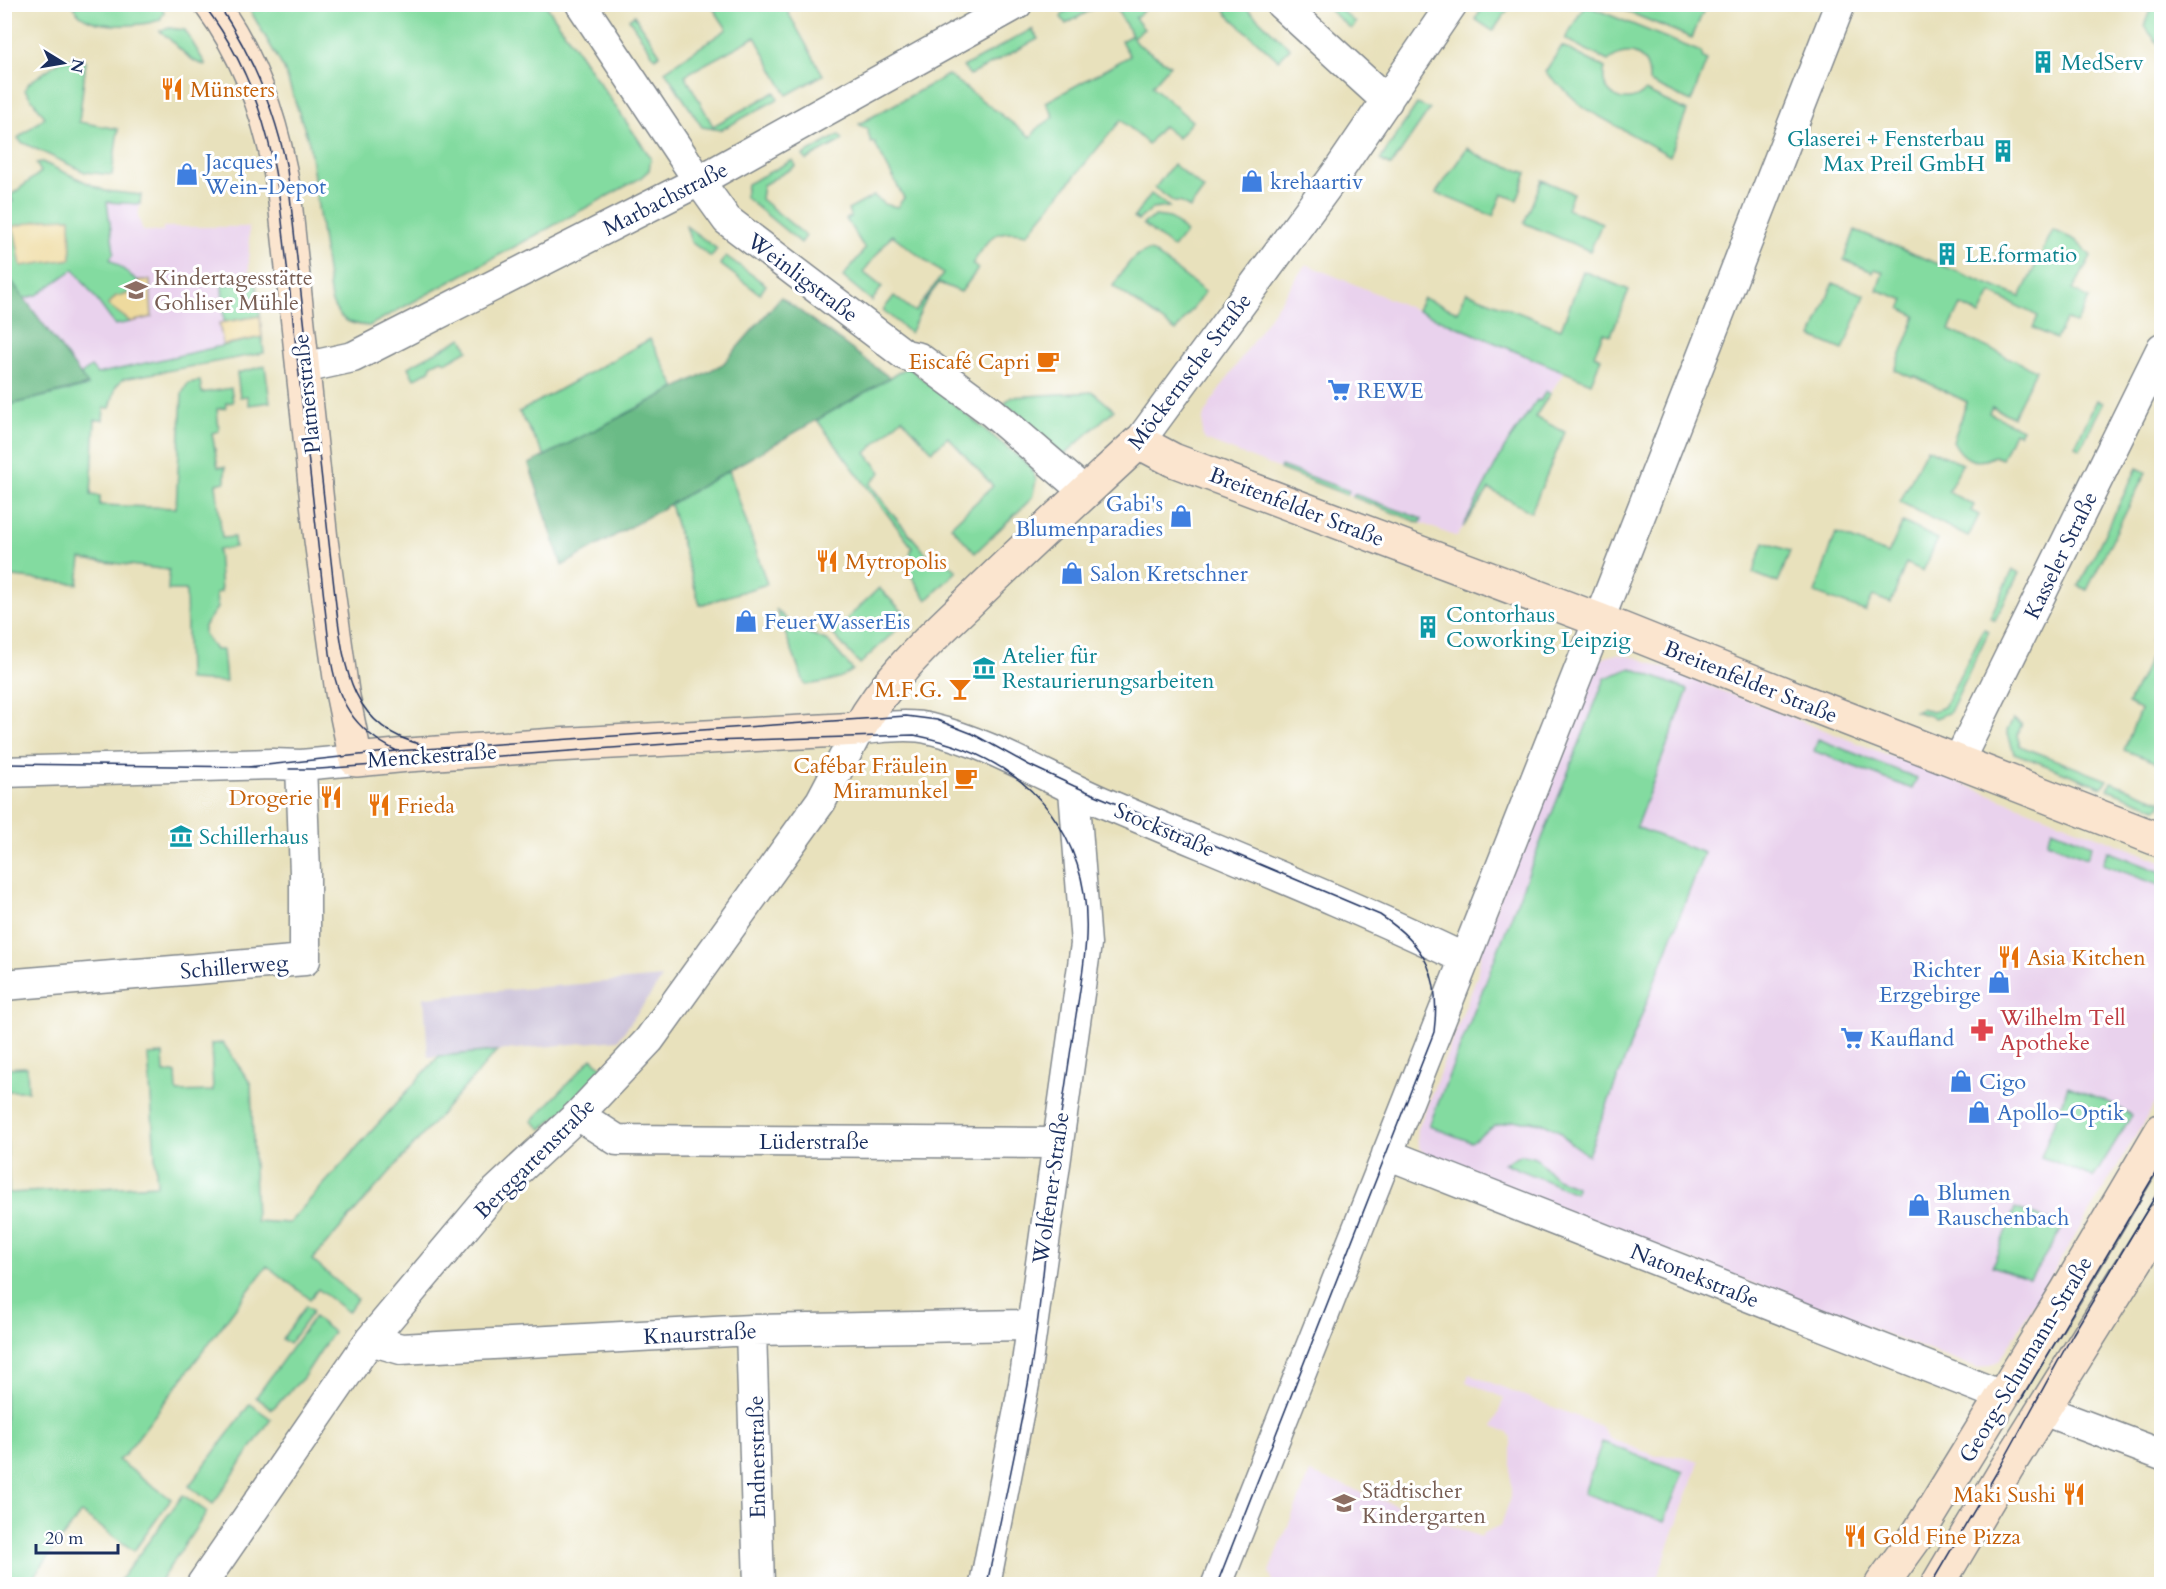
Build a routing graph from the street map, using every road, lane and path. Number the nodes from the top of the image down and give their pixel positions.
1 (211, 4) edge
2 (581, 4) edge
3 (1017, 4) edge
4 (1281, 4) edge
5 (1452, 4) edge
6 (1840, 4) edge
7 (1387, 100) junction
8 (699, 182) junction
9 (2162, 348) edge
10 (303, 368) junction
11 (1139, 442) junction
12 (1085, 492) junction
13 (1599, 620) junction
14 (858, 729) junction
15 (356, 760) junction
16 (1958, 762) junction
17 (301, 765) junction
18 (4, 772) edge
19 (1074, 790) junction
20 (2162, 841) edge
21 (1465, 959) junction
22 (4, 985) edge
23 (578, 1115) junction
24 (2162, 1130) edge
25 (1057, 1143) junction
26 (1387, 1154) junction
27 (2162, 1219) edge
28 (1031, 1325) junction
29 (752, 1330) junction
30 (369, 1340) junction
31 (2002, 1396) junction
32 (2043, 1410) junction
33 (2162, 1455) edge
34 (202, 1584) edge
35 (759, 1584) edge
36 (985, 1584) edge
37 (1217, 1584) edge
38 (1882, 1584) edge
39 (1938, 1584) edge

1 - 10 main road, Platnerstraße
2 - 8 street, Weinligstraße
3 - 8 street, Marbachstraße
4 - 7 street
5 - 7 street, Möckernsche Straße
6 - 13 street
7 - 11 street, Möckernsche Straße
8 - 10 street, Marbachstraße
8 - 12 street, Weinligstraße
9 - 16 street, Kasseler Straße
10 - 15 main road, Platnerstraße
11 - 12 main road, Möckernsche Straße
11 - 13 main road, Breitenfelder Straße
12 - 14 main road, Möckernsche Straße
13 - 16 main road, Breitenfelder Straße
13 - 21 street
14 - 15 main road, Menckestraße
14 - 19 street, Stockstraße
14 - 23 street, Berggartenstraße
15 - 17 street, Menckestraße
16 - 20 main road, Breitenfelder Straße
17 - 18 street, Menckestraße
17 - 22 street, Schillerweg
19 - 21 street, Stockstraße
19 - 25 street, Wolfener Straße
21 - 26 street
23 - 25 street, Lüderstraße
23 - 30 street, Berggartenstraße
24 - 31 main road, Georg-Schumann-Straße
25 - 28 street, Wolfener Straße
26 - 31 street, Natonekstraße
26 - 37 street
27 - 32 main road, Georg-Schumann-Straße
28 - 29 street, Knaurstraße
28 - 36 street, Wolfener Straße
29 - 30 street, Knaurstraße
29 - 35 street, Endnerstraße
30 - 34 street, Berggartenstraße
31 - 38 main road, Georg-Schumann-Straße
32 - 33 street
32 - 39 main road, Georg-Schumann-Straße

